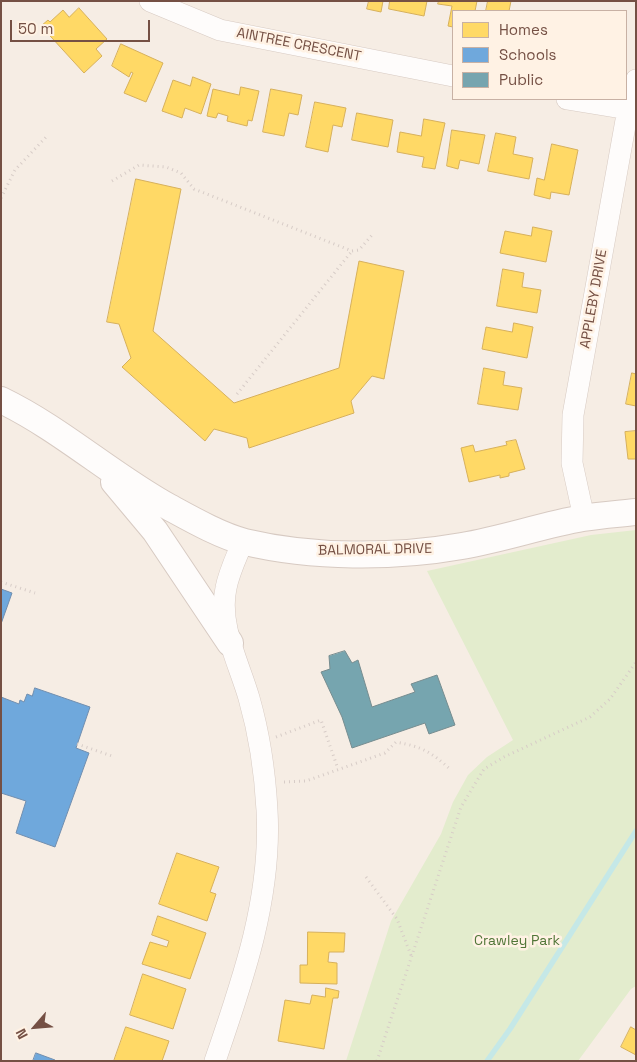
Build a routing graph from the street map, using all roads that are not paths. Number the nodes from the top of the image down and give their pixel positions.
1 (150, 1) edge
2 (452, 76) edge
3 (636, 80) edge
4 (573, 100) edge
5 (628, 109) junction
6 (1, 400) edge
7 (93, 457) junction
8 (636, 512) edge
9 (584, 518) junction
10 (243, 541) junction
11 (230, 643) junction
12 (215, 1061) edge

1 - 2 street, AINTREE CRESCENT
3 - 5 street, APPLEBY DRIVE
4 - 5 street
5 - 9 street, APPLEBY DRIVE
6 - 7 street, BALMORAL DRIVE
7 - 10 street, BALMORAL DRIVE
7 - 11 street
8 - 9 street, BALMORAL DRIVE
9 - 10 street, BALMORAL DRIVE
10 - 11 street
11 - 12 street

